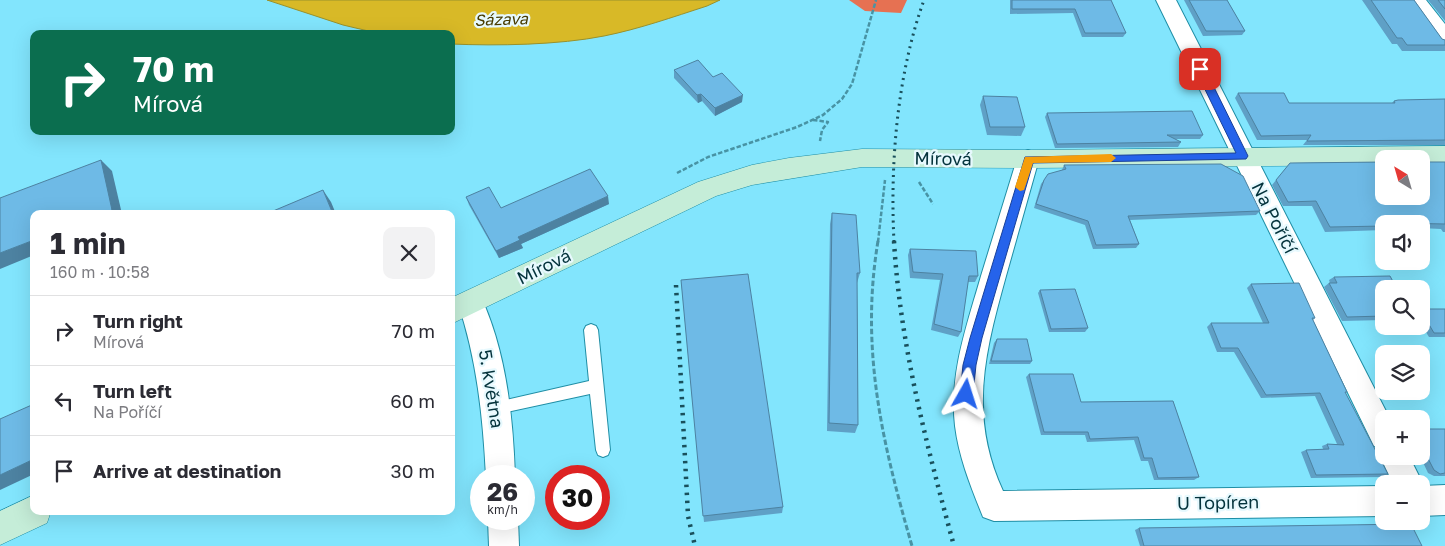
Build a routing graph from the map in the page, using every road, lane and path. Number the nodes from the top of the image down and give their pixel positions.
1 (876, 0) edge
2 (1166, 0) edge
3 (1416, 0) edge
4 (1445, 38) edge
5 (813, 120) junction
6 (821, 144) dead end
7 (1445, 155) edge
8 (1243, 156) junction
9 (884, 158) junction
10 (1028, 159) junction
11 (672, 176) dead end
12 (461, 308) edge
13 (591, 330) dead end
14 (596, 386) junction
15 (497, 408) junction
16 (1375, 418) edge
17 (603, 450) dead end
18 (500, 465) edge
19 (1445, 500) edge
20 (1375, 501) edge
21 (1430, 501) edge
22 (30, 513) edge
23 (0, 528) edge
24 (503, 530) edge
25 (504, 546) edge
26 (912, 546) edge

1 - 5 path
2 - 8 street, Na Poříčí
3 - 4 street
5 - 6 path
5 - 11 path
7 - 8 street, Mírová
8 - 10 street, Mírová
8 - 16 street, Na Poříčí
9 - 10 street, Mírová
9 - 12 street, Mírová
9 - 26 path
10 - 20 street, U Topíren
12 - 15 street, 5. května
13 - 14 lane
14 - 15 lane
14 - 17 lane
15 - 18 street, 5. května
19 - 21 street
22 - 23 street
24 - 25 street

